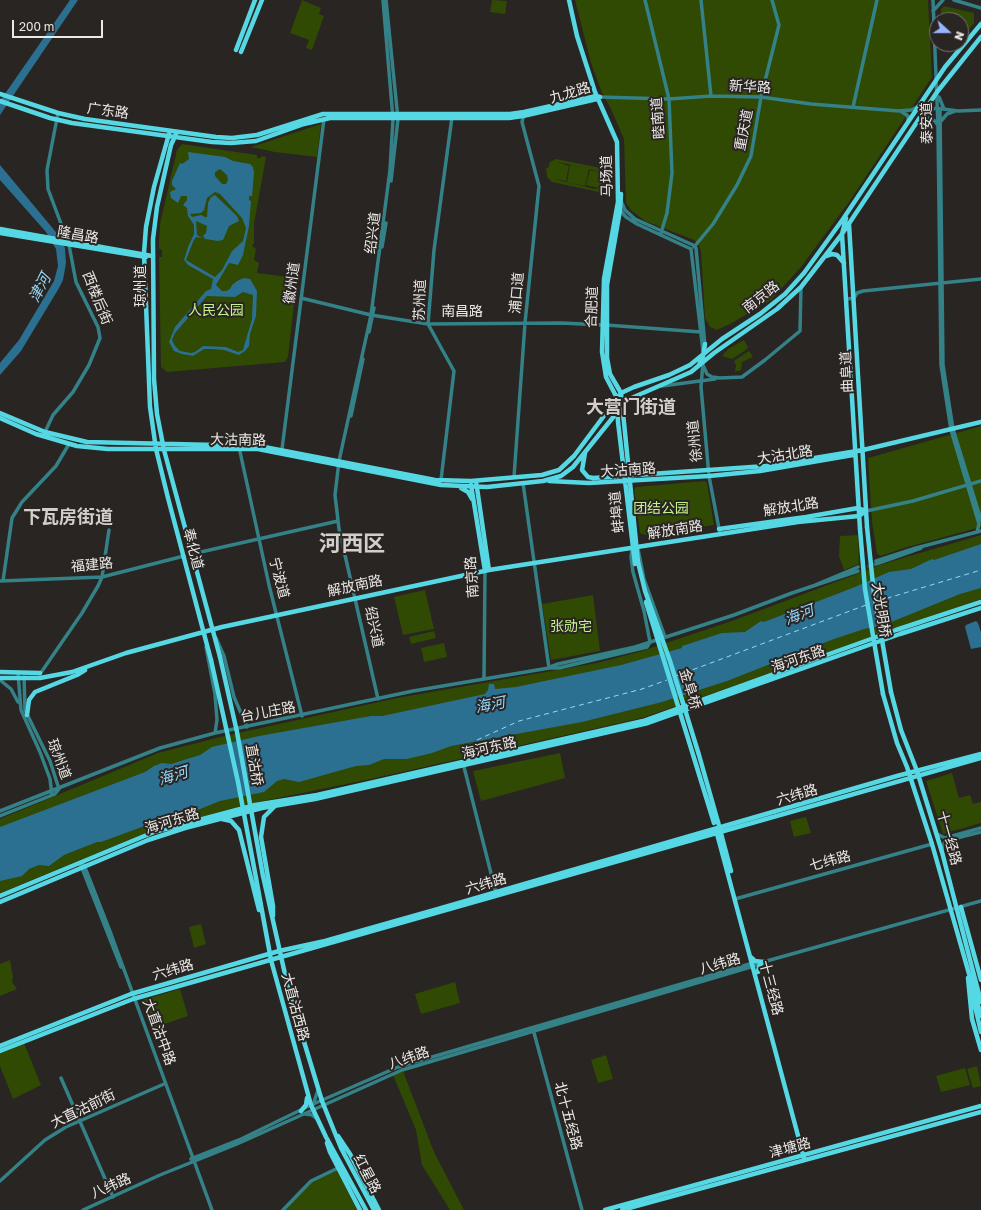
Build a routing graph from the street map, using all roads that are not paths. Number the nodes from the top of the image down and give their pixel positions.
1 (255, 0) edge
2 (262, 0) edge
3 (384, 0) edge
4 (571, 0) edge
5 (645, 0) edge
6 (701, 0) edge
7 (772, 0) edge
8 (878, 0) edge
9 (933, 0) edge
10 (943, 0) edge
11 (954, 0) edge
12 (981, 8) edge
13 (933, 12) joint
14 (981, 24) edge
15 (981, 37) edge
16 (935, 52) edge
17 (937, 79) junction
18 (937, 92) junction
19 (0, 94) edge
20 (711, 96) junction
21 (761, 97) junction
22 (596, 98) junction
23 (669, 98) junction
24 (0, 101) edge
25 (601, 103) junction
26 (919, 105) junction
27 (853, 107) junction
28 (939, 108) junction
29 (944, 109) junction
30 (899, 110) junction
31 (981, 110) edge
32 (958, 111) junction
33 (58, 113) junction
34 (924, 113) junction
35 (524, 114) junction
36 (395, 117) junction
37 (452, 117) junction
38 (56, 119) junction
39 (324, 119) junction
40 (941, 121) junction
41 (908, 122) junction
42 (916, 123) junction
43 (938, 127) junction
44 (172, 131) junction
45 (178, 131) junction
46 (168, 136) junction
47 (174, 137) junction
48 (216, 137) joint
49 (212, 142) joint
50 (620, 202) junction
51 (620, 210) junction
52 (855, 215) junction
53 (846, 221) junction
54 (0, 229) edge
55 (836, 229) junction
56 (0, 233) edge
57 (661, 233) junction
58 (842, 234) junction
59 (850, 234) junction
60 (48, 239) junction
61 (67, 242) junction
62 (693, 247) junction
63 (144, 255) junction
64 (152, 256) junction
65 (825, 257) junction
66 (845, 265) junction
67 (981, 279) edge
68 (940, 282) junction
69 (853, 284) junction
70 (801, 287) junction
71 (863, 291) junction
72 (301, 298) junction
73 (854, 298) junction
74 (847, 299) junction
75 (372, 315) junction
76 (525, 323) junction
77 (428, 324) junction
78 (604, 325) junction
79 (701, 332) junction
80 (705, 344) joint
81 (704, 353) junction
82 (703, 363) junction
83 (696, 368) junction
84 (720, 378) junction
85 (701, 380) junction
86 (659, 386) junction
87 (621, 394) junction
88 (632, 397) junction
89 (617, 398) junction
90 (622, 404) junction
91 (618, 410) junction
92 (0, 413) edge
93 (0, 418) edge
94 (623, 418) junction
95 (981, 422) edge
96 (952, 430) junction
97 (45, 432) junction
98 (155, 443) junction
99 (162, 443) junction
100 (69, 444) junction
101 (239, 446) junction
102 (156, 449) junction
103 (282, 449) junction
104 (164, 450) junction
105 (863, 450) junction
106 (585, 452) junction
107 (855, 453) junction
108 (340, 463) junction
109 (628, 465) junction
110 (709, 470) junction
111 (642, 474) junction
112 (627, 476) junction
113 (709, 476) junction
114 (514, 477) junction
115 (441, 480) junction
116 (547, 480) junction
117 (628, 481) junction
118 (980, 482) edge
119 (523, 483) junction
120 (968, 485) junction
121 (474, 486) junction
122 (492, 486) junction
123 (459, 487) junction
124 (973, 494) junction
125 (476, 502) junction
126 (858, 508) junction
127 (866, 511) junction
128 (859, 516) junction
129 (981, 520) edge
130 (338, 521) junction
131 (867, 528) joint
132 (860, 529) joint
133 (109, 530) dead end
134 (720, 532) junction
135 (979, 532) edge
136 (259, 539) junction
137 (635, 546) junction
138 (192, 554) junction
139 (184, 556) junction
140 (533, 562) junction
141 (876, 562) tunnel mouth
142 (637, 563) joint
143 (858, 569) tunnel mouth
144 (487, 570) junction
145 (102, 577) junction
146 (1, 581) edge
147 (356, 597) junction
148 (981, 602) edge
149 (981, 608) edge
150 (207, 610) junction
151 (199, 613) junction
152 (277, 615) junction
153 (213, 629) junction
154 (204, 631) junction
155 (215, 635) junction
156 (665, 637) junction
157 (206, 638) junction
158 (650, 642) junction
159 (220, 657) joint
160 (211, 660) joint
161 (88, 667) junction
162 (549, 668) junction
163 (0, 672) edge
164 (18, 673) junction
165 (24, 673) junction
166 (40, 676) junction
167 (484, 678) junction
168 (0, 679) edge
169 (18, 679) junction
170 (24, 679) junction
171 (891, 692) joint
172 (883, 694) joint
173 (378, 699) junction
174 (19, 706) junction
175 (27, 715) junction
176 (302, 716) junction
177 (247, 727) junction
178 (215, 733) junction
179 (981, 754) edge
180 (981, 758) edge
181 (463, 763) junction
182 (918, 773) junction
183 (910, 775) junction
184 (59, 787) junction
185 (52, 790) junction
186 (52, 795) junction
187 (275, 806) junction
188 (0, 811) edge
189 (0, 816) edge
190 (216, 819) junction
191 (716, 823) junction
192 (727, 826) junction
193 (981, 828) edge
194 (719, 831) junction
195 (981, 832) edge
196 (936, 833) junction
197 (932, 844) junction
198 (942, 852) junction
199 (82, 865) junction
200 (263, 876) joint
201 (256, 878) joint
202 (497, 894) junction
203 (0, 896) edge
204 (736, 898) junction
205 (0, 902) edge
206 (981, 902) edge
207 (959, 908) junction
208 (951, 910) junction
209 (264, 922) junction
210 (272, 924) junction
211 (279, 951) junction
212 (270, 954) junction
213 (280, 958) junction
214 (271, 960) junction
215 (763, 962) junction
216 (754, 964) junction
217 (967, 970) junction
218 (758, 972) junction
219 (981, 980) edge
220 (978, 992) edge
221 (133, 996) junction
222 (981, 1002) edge
223 (981, 1016) edge
224 (533, 1029) junction
225 (981, 1032) edge
226 (0, 1046) edge
227 (981, 1050) edge
228 (0, 1051) edge
229 (61, 1078) dead end
230 (164, 1084) junction
231 (317, 1087) junction
232 (307, 1090) junction
233 (322, 1103) junction
234 (312, 1106) junction
235 (981, 1106) edge
236 (301, 1112) junction
237 (981, 1112) edge
238 (80, 1120) junction
239 (319, 1122) junction
240 (335, 1132) junction
241 (326, 1137) junction
242 (802, 1143) junction
243 (341, 1148) joint
244 (334, 1151) joint
245 (203, 1156) junction
246 (804, 1156) junction
247 (794, 1160) junction
248 (194, 1161) junction
249 (338, 1168) junction
250 (198, 1174) junction
251 (0, 1181) edge
252 (113, 1197) junction
253 (83, 1210) edge
254 (211, 1210) edge
255 (283, 1210) edge
256 (360, 1210) edge
257 (366, 1210) edge
258 (374, 1210) edge
259 (379, 1210) edge
260 (582, 1210) edge
261 (604, 1210) edge
262 (622, 1210) edge

1 - 2 main road
3 - 36 street, 绍兴道
4 - 22 main road, 马场道
5 - 23 street, 睦南道
6 - 20 street
7 - 21 street, 重庆道
8 - 27 street
9 - 13 street, 泰安道
10 - 13 street
11 - 12 street
14 - 17 main road
15 - 18 main road, 南京路
16 - 17 street, 泰安道
17 - 18 street, 泰安道
17 - 26 main road
18 - 28 street, 泰安道
18 - 29 street
18 - 34 main road, 南京路
19 - 33 main road, 广东路
20 - 21 street, 新华路
20 - 23 street, 新华路
21 - 27 street, 新华路
21 - 62 street, 重庆道
22 - 23 street, 新华路
22 - 25 main road, 马场道
22 - 25 main road
22 - 35 main road, 九龙路
23 - 57 street, 睦南道
24 - 38 main road, 广东路
25 - 50 main road, 马场道
26 - 30 street, 新华路
26 - 41 main road
27 - 30 street, 新华路
28 - 29 street
28 - 34 street
28 - 40 street, 泰安道
28 - 43 street, 泰安道
29 - 32 street
30 - 41 street
31 - 32 street
32 - 40 street
33 - 38 street, 西楼后街
33 - 44 main road, 广东路
34 - 42 main road, 南京路
35 - 37 main road, 九龙路
35 - 76 street, 浦口道
36 - 37 main road, 九龙路
36 - 39 main road, 九龙路
36 - 48 main road, 九龙路
36 - 75 street, 绍兴道
37 - 77 street, 苏州道
38 - 46 main road, 广东路
38 - 61 street, 西楼后街
39 - 49 main road, 九龙路
39 - 72 street, 徽州道
40 - 68 street, 泰安道
41 - 53 main road
42 - 43 street
42 - 52 main road, 南京路
43 - 68 street, 泰安道
44 - 45 main road, 广东路
44 - 46 main road
45 - 47 main road, 琼州道
45 - 48 main road, 广东路
46 - 47 main road, 广东路
46 - 63 main road, 琼州道
47 - 49 main road, 广东路
47 - 64 main road, 琼州道
50 - 51 main road, 合肥道
50 - 57 street, 马场道
50 - 78 main road, 合肥道
51 - 57 street, 马场道
51 - 78 main road, 合肥道
52 - 53 main road, 南京路
52 - 59 main road
53 - 55 main road, 南京路
53 - 58 main road, 南京路
53 - 59 main road, 曲阜道
54 - 60 main road, 隆昌路
55 - 58 main road
55 - 81 main road, 南京路
56 - 60 main road, 隆昌路
57 - 62 street, 马场道
58 - 65 main road, 南京路
58 - 66 main road, 曲阜道
59 - 69 main road, 曲阜道
60 - 61 main road, 隆昌路
61 - 63 main road, 隆昌路
61 - 97 street, 西楼后街
62 - 79 street
62 - 80 street
63 - 64 main road, 隆昌路
63 - 98 main road, 琼州道
64 - 99 main road, 琼州道
65 - 66 main road
65 - 70 main road, 南京路
66 - 74 main road, 曲阜道
67 - 68 street
68 - 71 street
68 - 96 street, 泰安道
69 - 71 street
69 - 73 main road, 曲阜道
70 - 82 main road, 南京路
70 - 84 street
71 - 73 street
72 - 75 street, 南昌路
72 - 103 street, 徽州道
73 - 74 street
73 - 105 main road, 曲阜道
74 - 107 main road, 曲阜道
75 - 77 street, 南昌路
75 - 108 street, 绍兴道
76 - 77 street, 南昌路
76 - 78 street, 南昌路
76 - 114 street, 浦口道
77 - 115 street, 苏州道
78 - 79 street, 南昌路
78 - 87 main road, 合肥道
78 - 89 main road, 合肥道
79 - 81 street
80 - 81 main road
81 - 82 street, 徐州道
81 - 83 main road
81 - 87 main road, 南京路
82 - 83 main road, 南京路
82 - 84 street
82 - 85 street, 徐州道
83 - 86 main road, 南京路
84 - 85 street
85 - 86 street
85 - 110 street, 徐州道
86 - 88 main road, 南京路
87 - 89 main road, 南京路
87 - 90 main road, 蚌埠道
88 - 90 main road, 南京路
88 - 94 main road
89 - 91 main road, 合肥道
89 - 114 main road, 南京路
90 - 91 main road, 南京路
90 - 94 main road, 蚌埠道
91 - 106 main road, 南京路
91 - 112 main road, 蚌埠道
92 - 97 main road, 大沽南路
93 - 100 main road, 大沽南路
94 - 109 main road, 蚌埠道
95 - 96 main road, 大沽北路
96 - 105 main road, 大沽北路
96 - 120 street, 泰安道
97 - 98 main road, 大沽南路
98 - 99 main road, 大沽南路
98 - 102 main road, 奉化道
99 - 101 main road, 大沽南路
99 - 104 main road, 奉化道
100 - 102 main road, 大沽南路
100 - 146 street
101 - 103 main road, 大沽南路
101 - 104 main road, 大沽南路
101 - 108 main road, 大沽南路
101 - 136 street, 宁波道
102 - 104 main road, 大沽南路
102 - 139 main road, 奉化道
103 - 108 main road, 大沽南路
104 - 138 main road, 奉化道
105 - 107 main road, 大沽北路
105 - 127 main road, 曲阜道
106 - 112 main road, 大沽南路
106 - 116 main road, 南京路
107 - 110 main road, 大沽北路
107 - 113 main road, 大沽北路
107 - 126 main road, 曲阜道
108 - 115 main road, 大沽南路
108 - 123 main road, 大沽南路
108 - 130 street, 绍兴道
109 - 111 main road
109 - 112 main road, 蚌埠道
110 - 111 main road, 大沽南路
110 - 113 street, 徐州道
111 - 112 main road, 大沽南路
112 - 117 main road, 蚌埠道
113 - 117 main road, 大沽南路
113 - 134 street, 徐州道
114 - 121 main road, 南京路
115 - 121 main road, 大沽南路
116 - 117 main road, 大沽南路
116 - 119 main road, 南京路
117 - 137 main road, 蚌埠道
117 - 137 main road, 蚌埠道
118 - 120 street, 解放北路
118 - 124 street
119 - 122 main road, 南京路
119 - 140 street
120 - 124 street, 泰安道
120 - 127 street, 解放北路
120 - 135 street, 泰安道
121 - 122 main road, 南京路
121 - 123 main road, 大沽南路
121 - 125 main road, 南京路
122 - 125 main road
123 - 125 main road
124 - 129 street, 泰安道
125 - 144 main road, 南京路
126 - 127 main road
126 - 128 main road, 曲阜道
126 - 134 main road, 解放北路
127 - 128 main road, 解放北路
127 - 131 main road, 曲阜道
128 - 132 main road, 曲阜道
128 - 134 main road, 解放北路
130 - 136 street
130 - 147 street, 绍兴道
131 - 171 main road, 大光明桥, bridge
132 - 172 main road, 大光明桥, bridge
133 - 145 street
134 - 137 main road, 解放南路
135 - 141 street
136 - 138 street
136 - 152 street, 宁波道
137 - 140 main road, 解放南路
137 - 142 main road, 蚌埠道
137 - 156 street, 蚌埠道
137 - 158 street
138 - 150 main road, 奉化道
139 - 145 street, 福建路
139 - 151 main road, 奉化道
140 - 144 main road, 解放南路
140 - 162 street
142 - 191 main road, 金阜桥, bridge
143 - 156 street, 台儿庄路
144 - 147 main road, 解放南路
144 - 167 street, 南京路
145 - 146 street, 福建路
145 - 166 street
147 - 152 main road, 解放南路
147 - 173 street, 绍兴道
148 - 181 main road, 海河东路
149 - 181 main road, 海河东路
150 - 151 main road
150 - 153 main road, 奉化道
151 - 154 main road, 奉化道
152 - 153 main road, 解放南路
152 - 176 street, 宁波道
153 - 154 main road, 解放南路
153 - 155 main road, 奉化道
154 - 157 main road, 奉化道
154 - 161 main road, 解放南路
155 - 159 main road, 奉化道
155 - 177 street
156 - 158 street, 台儿庄路
157 - 160 main road, 奉化道
157 - 178 street
158 - 162 street, 台儿庄路
159 - 200 main road, 直沽桥, bridge
160 - 201 main road, 直沽桥, bridge
161 - 166 main road, 解放南路
161 - 175 main road
162 - 167 street, 台儿庄路
163 - 164 main road, 解放南路
164 - 165 main road, 解放南路
164 - 169 street, 琼州道
165 - 166 main road, 解放南路
165 - 170 street, 琼州道
166 - 170 main road, 解放南路
167 - 173 street, 台儿庄路
168 - 169 main road, 解放南路
168 - 174 street
169 - 170 main road, 解放南路
169 - 174 street, 琼州道
170 - 175 street, 琼州道
171 - 182 main road, 十一经路
172 - 183 main road, 十一经路
173 - 176 street, 台儿庄路
174 - 185 street, 琼州道
175 - 184 street, 琼州道
176 - 177 street, 台儿庄路
177 - 178 street, 台儿庄路
178 - 184 street, 台儿庄路
179 - 182 main road, 六纬路
180 - 182 main road, 六纬路
181 - 187 main road, 海河东路
181 - 199 main road, 海河东路
181 - 202 street
182 - 183 main road, 六纬路
182 - 196 main road, 十一经路
183 - 192 main road, 六纬路
183 - 194 main road, 六纬路
183 - 197 main road, 十一经路
184 - 185 street, 台儿庄路
184 - 186 street, 琼州道
185 - 186 street, 琼州道
185 - 188 street, 台儿庄路
186 - 189 street
187 - 190 main road, 海河东路
187 - 210 main road
190 - 199 main road, 海河东路
190 - 209 main road
191 - 192 main road
191 - 194 main road, 十三经路
192 - 194 main road, 六纬路
193 - 196 street
194 - 202 main road, 六纬路
194 - 204 main road, 十三经路
194 - 204 main road, 十三经路
195 - 198 street
196 - 198 main road, 十一经路
197 - 204 street, 七纬路
197 - 208 main road, 十一经路
198 - 207 main road, 十一经路
199 - 203 main road, 海河东路
199 - 205 main road, 海河东路
199 - 221 street, 大直沽中路
200 - 210 main road, 大直沽西路
201 - 209 main road, 大直沽西路
202 - 211 main road, 六纬路
202 - 213 main road, 六纬路
204 - 216 main road, 十三经路
204 - 216 main road, 十三经路
206 - 207 street, 八纬路
207 - 208 street, 八纬路
207 - 219 main road
207 - 220 main road, 十一经路
208 - 215 street, 八纬路
208 - 217 main road, 十一经路
209 - 212 main road, 大直沽西路
210 - 211 main road, 大直沽西路
211 - 212 main road, 六纬路
211 - 213 main road, 大直沽西路
212 - 214 main road, 大直沽西路
212 - 221 main road, 六纬路
213 - 214 main road, 六纬路
213 - 231 main road, 大直沽西路
214 - 221 main road, 六纬路
214 - 232 main road, 大直沽西路
215 - 216 main road
215 - 218 main road
216 - 218 main road, 十三经路
216 - 224 street, 八纬路
216 - 242 main road, 十三经路
217 - 220 main road, 十一经路
217 - 225 main road
217 - 227 main road
218 - 242 main road, 十三经路
220 - 222 main road
220 - 223 main road
221 - 226 main road, 六纬路
221 - 228 main road, 六纬路
221 - 230 street, 大直沽中路
221 - 248 street, 大直沽中路
224 - 233 street, 八纬路
224 - 260 street, 北十五经路
229 - 238 street
230 - 238 street, 大直沽前街
230 - 248 street, 大直沽中路
231 - 233 main road, 大直沽西路
231 - 234 street
232 - 234 main road, 大直沽西路
232 - 236 main road
233 - 234 street, 八纬路
233 - 240 main road, 大直沽西路
234 - 236 street, 八纬路
234 - 239 main road, 大直沽西路
235 - 246 main road, 津塘路
236 - 239 street
236 - 245 street, 八纬路
237 - 246 main road, 津塘路
238 - 251 street, 大直沽前街
238 - 252 street
239 - 241 main road, 大直沽西路
240 - 243 main road, 大直沽西路
240 - 259 main road, 大直沽西路
241 - 244 main road, 大直沽西路
241 - 249 main road, 大直沽西路
242 - 246 main road, 十三经路
242 - 247 main road
243 - 258 main road, 红星路
244 - 257 main road, 红星路
245 - 248 street, 八纬路
245 - 250 street
246 - 247 main road, 津塘路
247 - 261 main road, 津塘路
247 - 262 main road, 津塘路
248 - 250 street
248 - 252 street, 八纬路
249 - 255 street
249 - 256 main road, 大直沽西路
250 - 254 street
252 - 253 street, 八纬路

